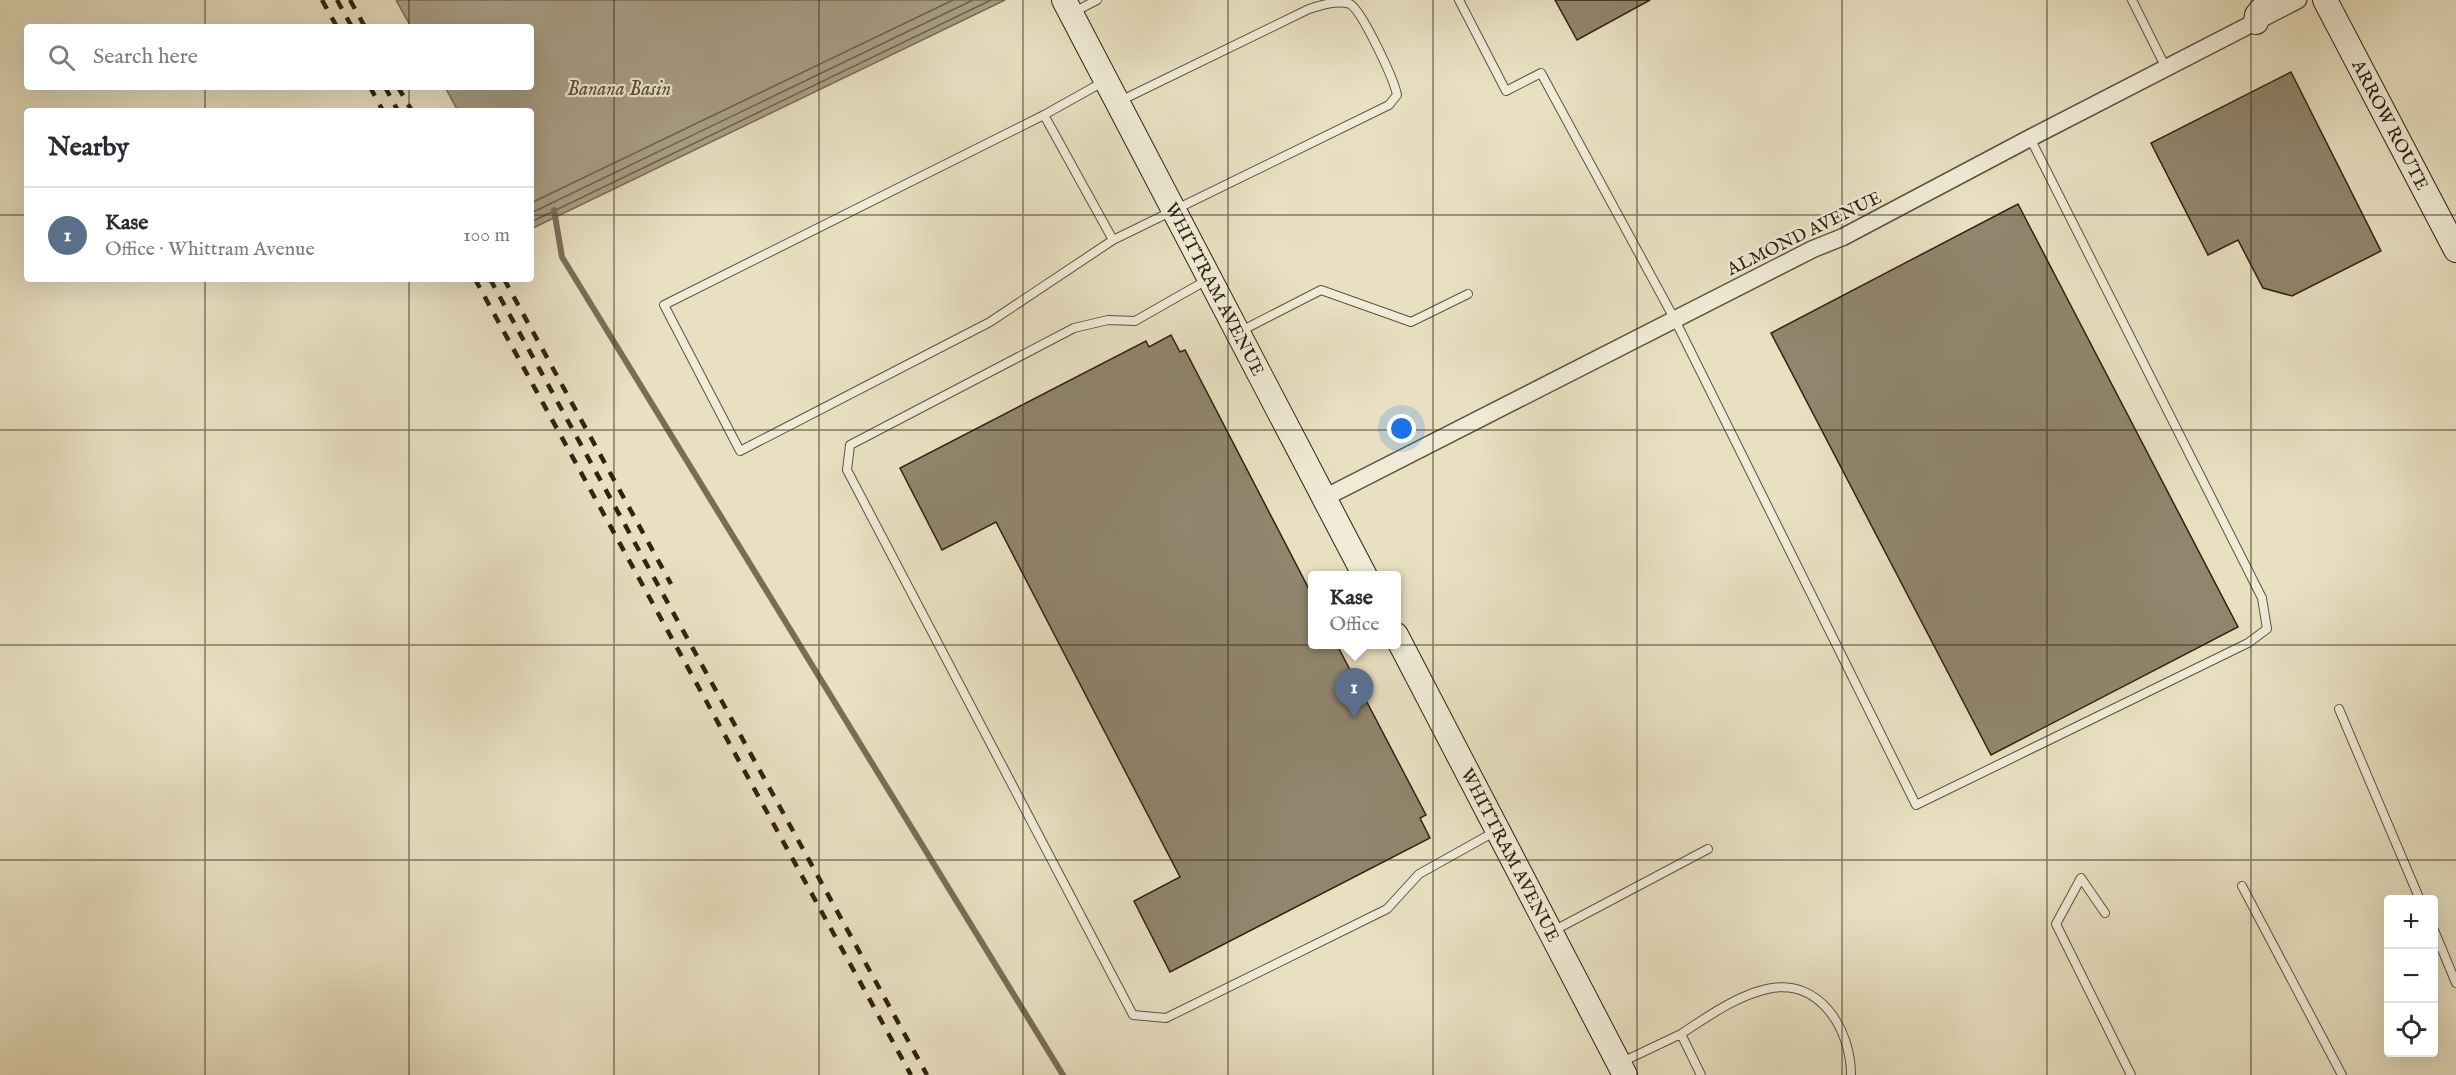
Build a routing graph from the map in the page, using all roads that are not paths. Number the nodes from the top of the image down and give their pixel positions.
1 (1097, 0) edge
2 (1459, 0) edge
3 (2132, 0) edge
4 (2270, 0) edge
5 (2298, 0) edge
6 (2325, 0) edge
7 (1068, 7) edge
8 (2256, 22) junction
9 (2166, 68) junction
10 (1106, 80) junction
11 (1117, 102) junction
12 (1044, 115) junction
13 (2030, 138) junction
14 (1175, 210) junction
15 (1113, 240) junction
16 (2456, 250) edge
17 (1210, 278) junction
18 (1468, 294) dead end
19 (1675, 320) junction
20 (1239, 333) junction
21 (1324, 498) junction
22 (1362, 571) edge
23 (1401, 645) edge
24 (2339, 709) dead end
25 (1497, 830) junction
26 (1708, 849) dead end
27 (2242, 886) dead end
28 (2418, 895) edge
29 (2105, 913) dead end
30 (1550, 932) junction
31 (2438, 942) edge
32 (2456, 983) edge
33 (1681, 1034) junction
34 (1622, 1069) edge
35 (1701, 1075) edge
36 (1851, 1075) edge
37 (2131, 1075) edge
38 (2342, 1075) edge

1 - 7 lane
2 - 19 lane
3 - 9 lane
4 - 8 street
5 - 8 street, ALMOND AVENUE
6 - 16 street, ARROW ROUTE
7 - 10 street, WHITTRAM AVENUE
8 - 9 street, ALMOND AVENUE
9 - 13 street, ALMOND AVENUE
10 - 11 street, WHITTRAM AVENUE
10 - 12 lane
11 - 14 street, WHITTRAM AVENUE
11 - 14 lane
12 - 15 lane
12 - 15 lane
13 - 19 street, ALMOND AVENUE
13 - 19 lane
14 - 15 lane
14 - 17 street, WHITTRAM AVENUE
17 - 20 street, WHITTRAM AVENUE
17 - 25 lane
18 - 20 lane
19 - 21 street, ALMOND AVENUE
20 - 21 street, WHITTRAM AVENUE
21 - 22 street, WHITTRAM AVENUE
23 - 25 street, WHITTRAM AVENUE
24 - 28 lane
25 - 30 street, WHITTRAM AVENUE
26 - 30 lane
27 - 38 lane
29 - 37 lane
30 - 34 street, WHITTRAM AVENUE
31 - 32 lane
33 - 34 lane
33 - 35 lane
33 - 36 lane

